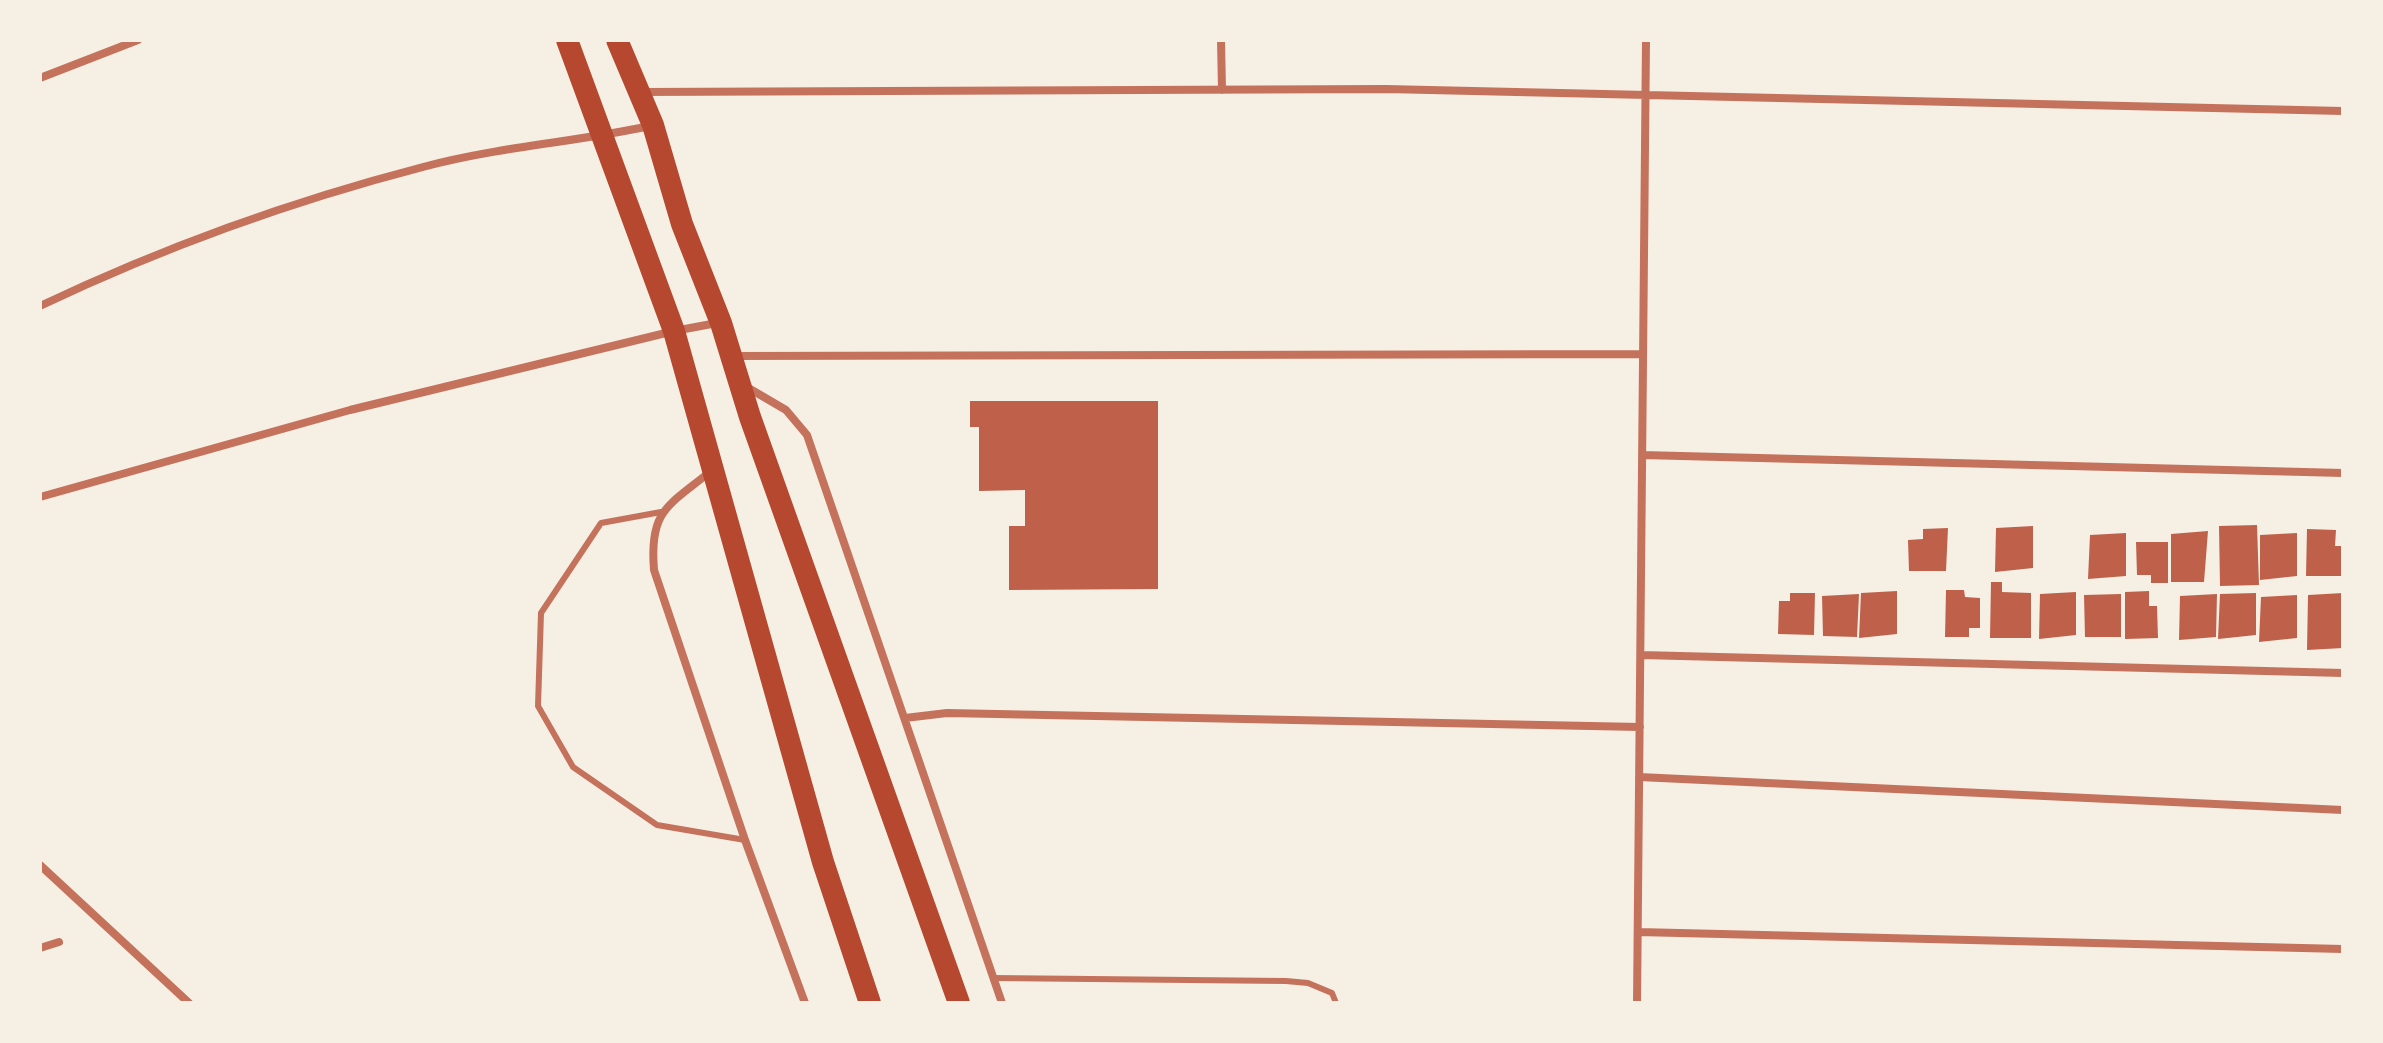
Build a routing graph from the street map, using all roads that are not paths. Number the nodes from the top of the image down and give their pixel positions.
1 (138, 40) edge
2 (567, 40) edge
3 (617, 40) edge
4 (1221, 40) edge
5 (1646, 40) edge
6 (40, 78) edge
7 (1222, 90) junction
8 (636, 92) junction
9 (1645, 95) junction
10 (2343, 111) edge
11 (653, 125) junction
12 (601, 136) junction
13 (40, 306) edge
14 (721, 323) junction
15 (674, 331) junction
16 (1643, 354) junction
17 (732, 356) junction
18 (741, 383) junction
19 (1642, 455) junction
20 (712, 469) junction
21 (2343, 473) edge
22 (40, 497) edge
23 (661, 512) junction
24 (1641, 655) junction
25 (2343, 673) edge
26 (905, 718) junction
27 (1640, 727) junction
28 (1639, 777) junction
29 (2343, 810) edge
30 (745, 840) junction
31 (40, 865) edge
32 (1638, 932) junction
33 (59, 942) dead end
34 (40, 948) edge
35 (2343, 949) edge
36 (993, 978) junction
37 (189, 1003) edge
38 (805, 1003) edge
39 (870, 1003) edge
40 (959, 1003) edge
41 (1002, 1003) edge
42 (1336, 1003) edge
43 (1637, 1003) edge

1 - 6 street
2 - 12 highway
3 - 8 highway
4 - 7 street
5 - 9 street
7 - 8 street
7 - 9 street
8 - 11 highway
9 - 10 street
9 - 16 street
11 - 12 street
11 - 14 highway
12 - 13 street
12 - 15 highway
14 - 15 street
14 - 17 highway
15 - 20 highway
15 - 22 street
16 - 17 street
16 - 19 street
17 - 18 highway
18 - 26 street
18 - 40 highway
19 - 21 street
19 - 24 street
20 - 23 street
20 - 39 highway
23 - 30 street
23 - 30 lane
24 - 25 street
24 - 27 street
26 - 27 street
26 - 36 street
27 - 28 street
28 - 29 street
28 - 32 street
30 - 38 street
31 - 37 street
32 - 35 street
32 - 43 street
33 - 34 street
36 - 41 street
36 - 42 lane

